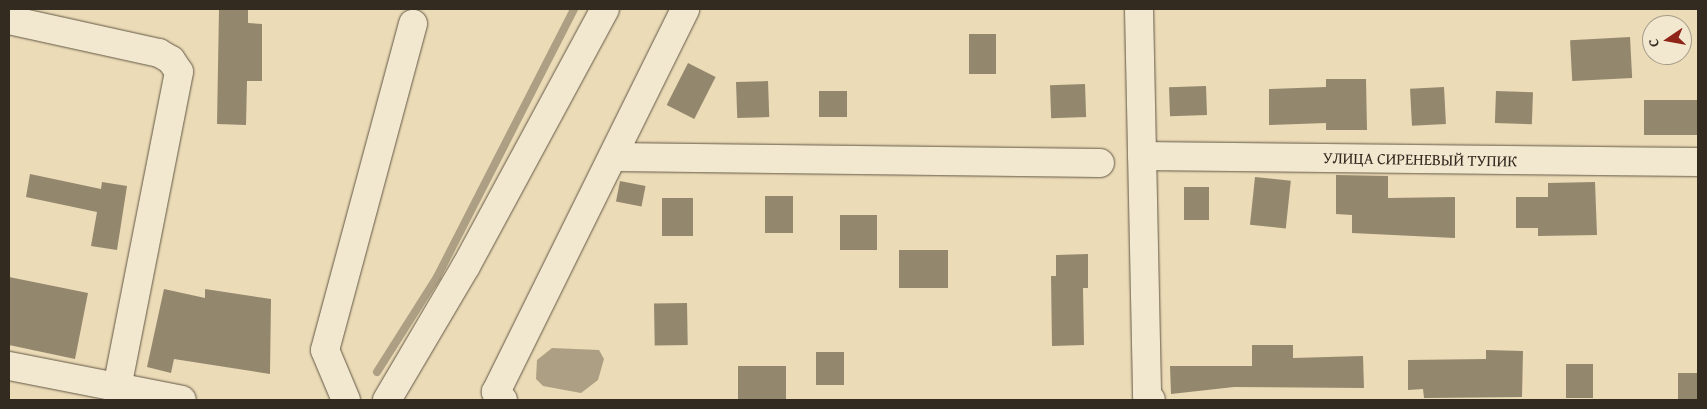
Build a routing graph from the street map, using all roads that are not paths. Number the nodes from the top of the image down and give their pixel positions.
1 (605, 9) edge
2 (685, 9) edge
3 (1139, 9) edge
4 (9, 20) edge
5 (413, 24) dead end
6 (1142, 156) junction
7 (614, 157) junction
8 (1698, 162) edge
9 (1100, 163) dead end
10 (9, 366) edge
11 (116, 387) junction
12 (1149, 397) edge
13 (182, 400) edge
14 (346, 400) edge
15 (387, 400) edge
16 (503, 400) edge

1 - 15 street
2 - 7 street
3 - 6 street
4 - 11 street
5 - 14 street
6 - 8 street, УЛИЦА СИРЕНЕВЫЙ ТУПИК
6 - 12 street
7 - 9 street
7 - 16 street
10 - 11 street
11 - 13 street

